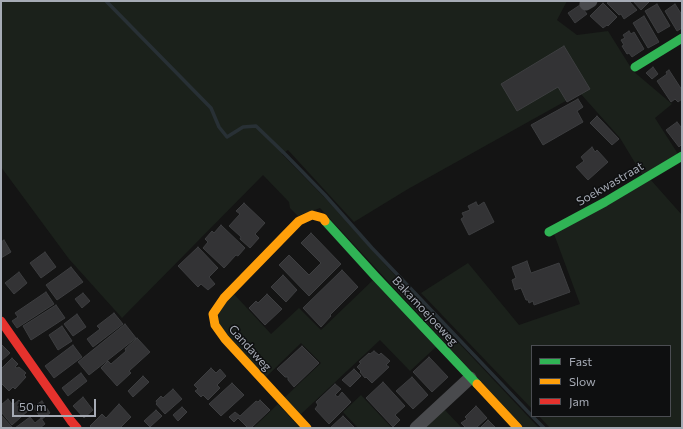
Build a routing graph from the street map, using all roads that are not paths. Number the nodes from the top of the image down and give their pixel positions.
1 (682, 38) edge
2 (635, 67) dead end
3 (682, 156) edge
4 (312, 215) joint
5 (549, 232) dead end
6 (1, 321) edge
7 (470, 378) junction
8 (70, 426) edge
9 (307, 428) edge
10 (416, 428) edge
11 (518, 428) edge

1 - 2 street
3 - 5 street, Soekwastraat
4 - 7 street, Bakamoejoeweg
4 - 9 street, Gandaweg
6 - 8 street
7 - 10 street
7 - 11 street, Bakamoejoeweg

